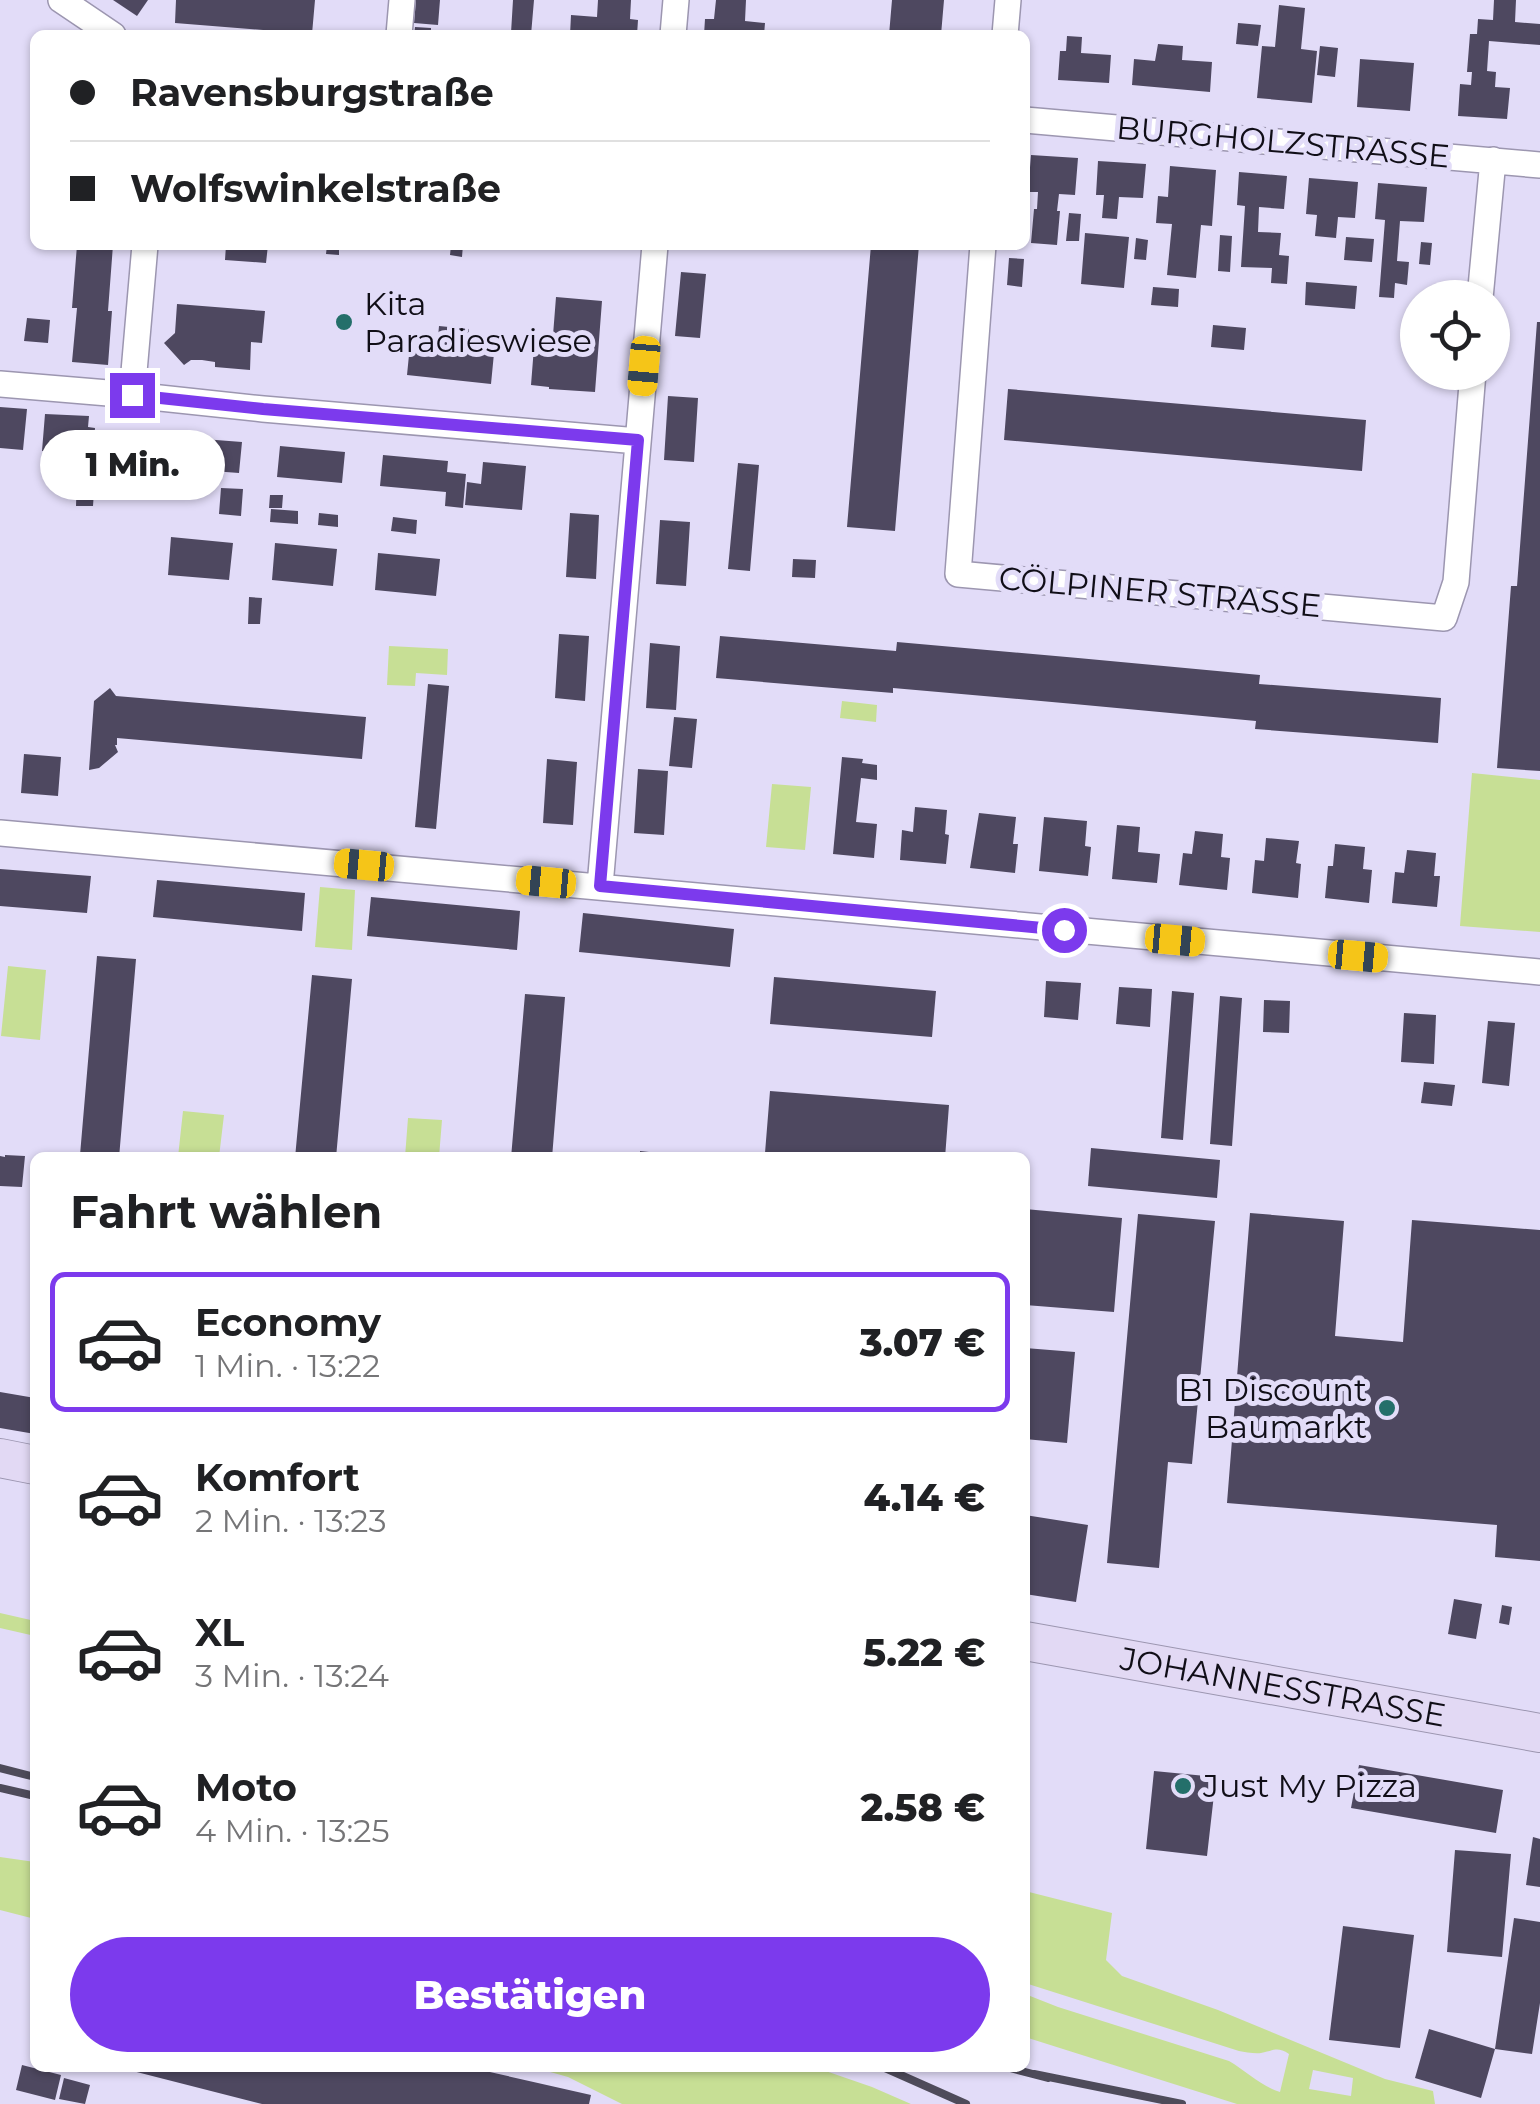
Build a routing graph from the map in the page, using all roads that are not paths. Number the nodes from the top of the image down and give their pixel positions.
1 (61, 0) edge
2 (402, 0) edge
3 (676, 0) edge
4 (1008, 0) edge
5 (106, 30) edge
6 (399, 30) edge
7 (674, 30) edge
8 (1005, 30) edge
9 (1030, 120) edge
10 (1493, 160) junction
11 (1540, 164) edge
12 (145, 250) edge
13 (655, 250) edge
14 (983, 250) edge
15 (1482, 280) edge
16 (0, 384) edge
17 (1471, 390) edge
18 (132, 395) junction
19 (638, 440) junction
20 (0, 832) edge
21 (600, 886) junction
22 (1540, 972) edge
23 (0, 1458) edge
24 (30, 1463) edge
25 (1030, 1642) edge
26 (1540, 1732) edge

1 - 5 street
2 - 6 street
3 - 7 street
4 - 8 street
9 - 10 street, BURGHOLZSTRASSE
10 - 11 street, BURGHOLZSTRASSE
10 - 15 street
12 - 18 street
13 - 19 street
14 - 17 street, CÖLPINER STRASSE
16 - 18 street
18 - 19 street
19 - 21 street
20 - 21 street
21 - 22 street
23 - 24 main road
25 - 26 main road, JOHANNESSTRASSE

